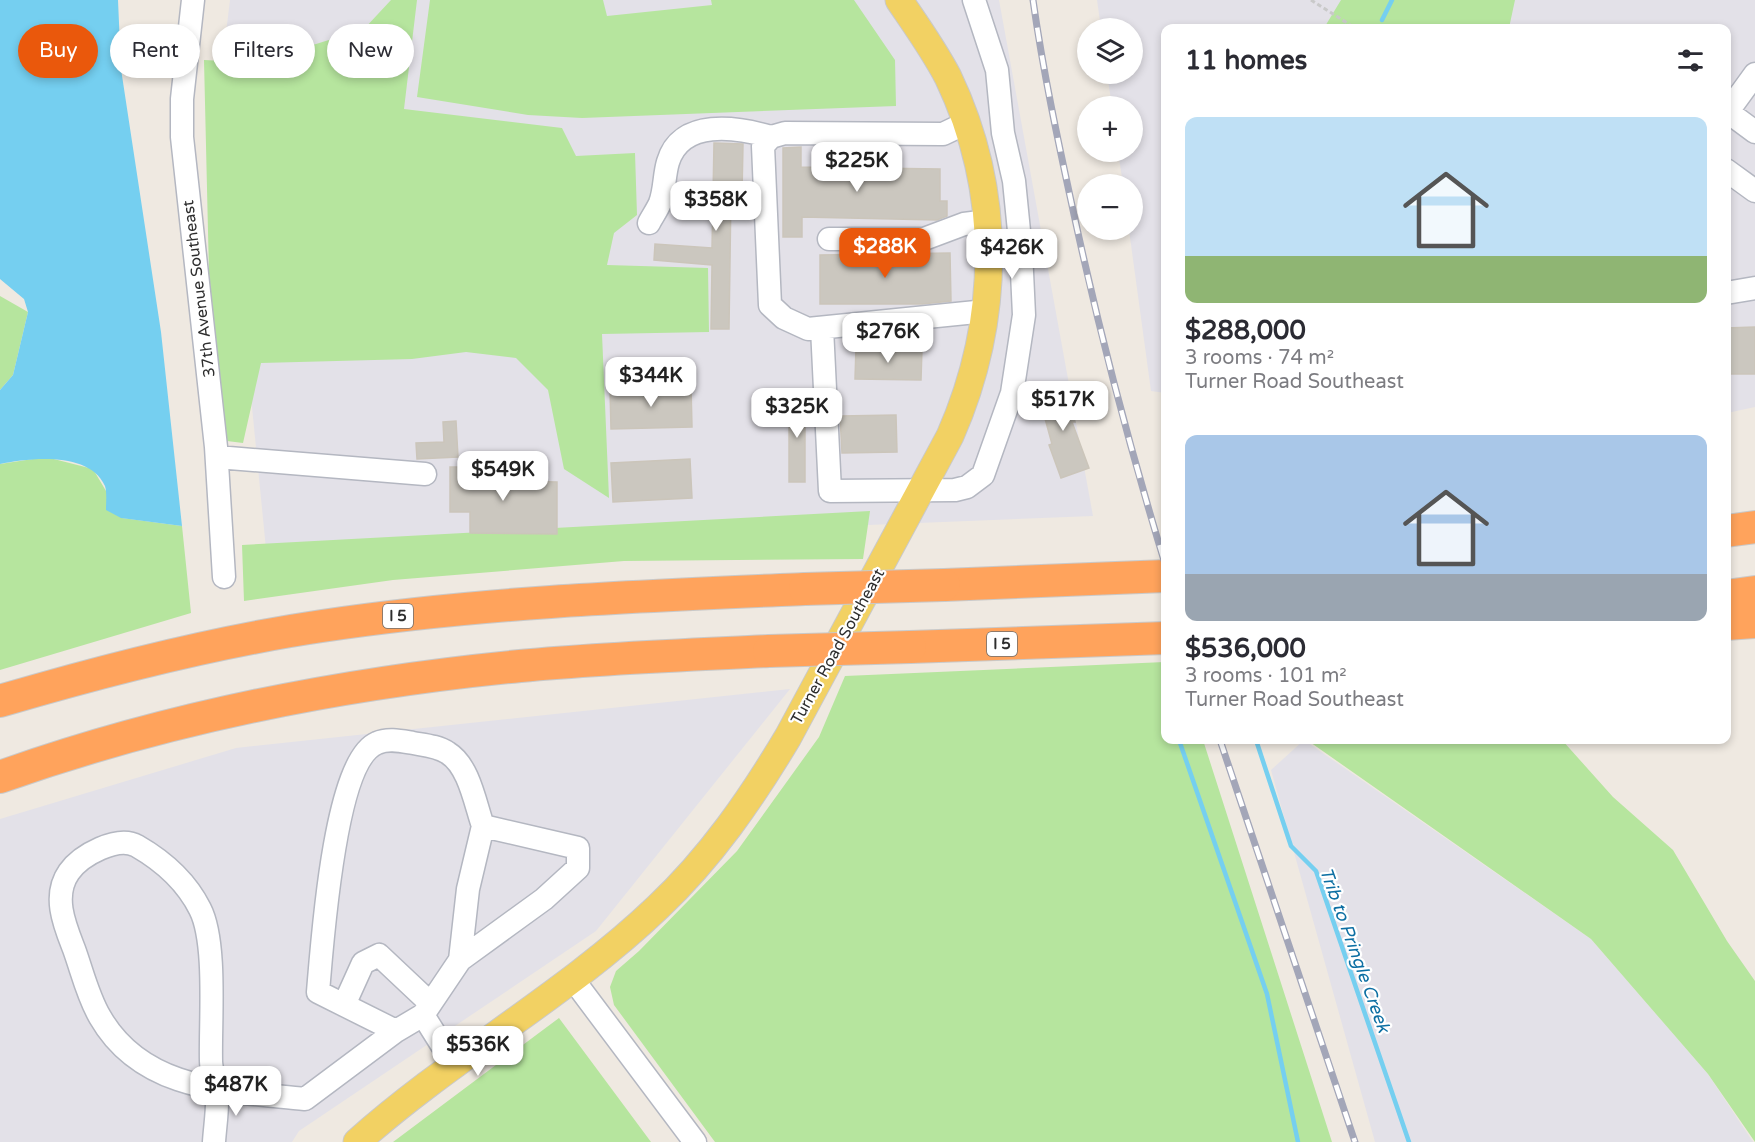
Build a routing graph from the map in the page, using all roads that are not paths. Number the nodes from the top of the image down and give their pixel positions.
1 (193, 0) edge
2 (899, 0) edge
3 (974, 0) edge
4 (1755, 74) edge
5 (1731, 107) edge
6 (1731, 116) edge
7 (969, 129) junction
8 (1755, 132) edge
9 (1003, 133) junction
10 (771, 137) junction
11 (1731, 174) edge
12 (1755, 191) edge
13 (988, 221) junction
14 (649, 223) dead end
15 (829, 239) dead end
16 (1755, 288) edge
17 (1731, 292) edge
18 (986, 311) junction
19 (822, 328) junction
20 (217, 457) junction
21 (425, 474) dead end
22 (923, 489) junction
23 (1755, 527) edge
24 (1731, 530) edge
25 (1161, 576) edge
26 (224, 577) dead end
27 (1755, 592) edge
28 (1731, 595) edge
29 (1755, 622) edge
30 (1731, 624) edge
31 (1161, 638) edge
32 (0, 701) edge
33 (0, 777) edge
34 (483, 826) junction
35 (460, 960) junction
36 (572, 978) junction
37 (344, 1005) junction
38 (427, 1009) junction
39 (396, 1032) junction
40 (455, 1066) junction
41 (217, 1090) junction
42 (214, 1142) edge
43 (357, 1142) edge
44 (695, 1142) edge

1 - 20 street, 37th Avenue Southeast
2 - 7 main road, Turner Road Southeast
3 - 9 street
4 - 5 street
6 - 8 street
7 - 9 street
7 - 10 street
7 - 13 main road, Turner Road Southeast
9 - 22 street
10 - 14 street
10 - 19 street
11 - 12 street
13 - 15 street
13 - 18 main road, Turner Road Southeast
16 - 17 street
18 - 19 street
18 - 22 main road, Turner Road Southeast
19 - 22 street
20 - 21 street
20 - 26 street, 37th Avenue Southeast
22 - 36 main road, Turner Road Southeast
23 - 24 highway
25 - 32 highway, I 5, bridge
27 - 28 highway
29 - 30 highway
31 - 33 highway, I 5, bridge
34 - 35 street
34 - 35 street
34 - 37 street
35 - 38 street
36 - 40 main road, Turner Road Southeast
36 - 44 street
37 - 38 street
37 - 39 street
38 - 39 street
38 - 40 street
39 - 41 street
40 - 43 main road, Turner Road Southeast
41 - 41 street
41 - 42 street

